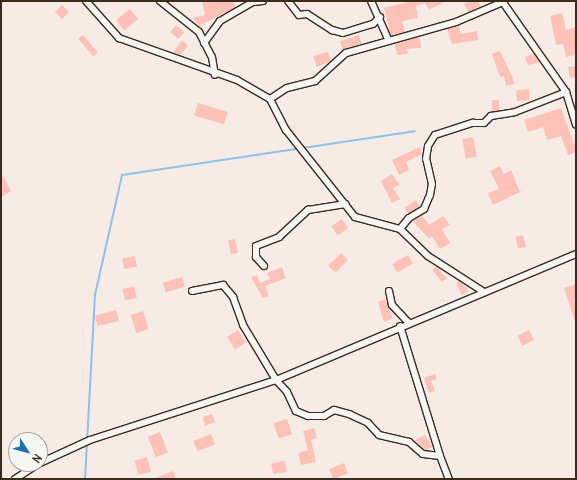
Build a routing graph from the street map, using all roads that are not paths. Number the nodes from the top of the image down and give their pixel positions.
1 (86, 1) edge
2 (160, 1) edge
3 (264, 1) edge
4 (270, 1) edge
5 (288, 1) edge
6 (371, 1) edge
7 (503, 2) edge
8 (380, 17) junction
9 (388, 39) junction
10 (204, 43) junction
11 (215, 75) junction
12 (566, 92) junction
13 (270, 99) junction
14 (576, 124) edge
15 (346, 204) junction
16 (400, 229) junction
17 (576, 254) edge
18 (264, 266) dead end
19 (192, 291) dead end
20 (389, 291) dead end
21 (484, 292) junction
22 (409, 323) junction
23 (400, 326) junction
24 (276, 380) junction
25 (440, 456) junction
26 (48, 459) edge
27 (26, 472) edge
28 (15, 479) edge
29 (449, 479) edge

1 - 11 street
2 - 10 street
3 - 4 street
3 - 10 street
5 - 8 street
6 - 8 street
7 - 9 street
7 - 12 street
8 - 9 street
9 - 13 street
10 - 11 street
11 - 13 street
12 - 14 street
12 - 16 street
13 - 15 street
15 - 16 street
15 - 18 street
16 - 21 street
17 - 21 street
19 - 24 street
20 - 22 street
21 - 22 street
22 - 23 street
23 - 24 street
23 - 25 street
24 - 25 street
24 - 26 street
25 - 29 street
27 - 28 street

